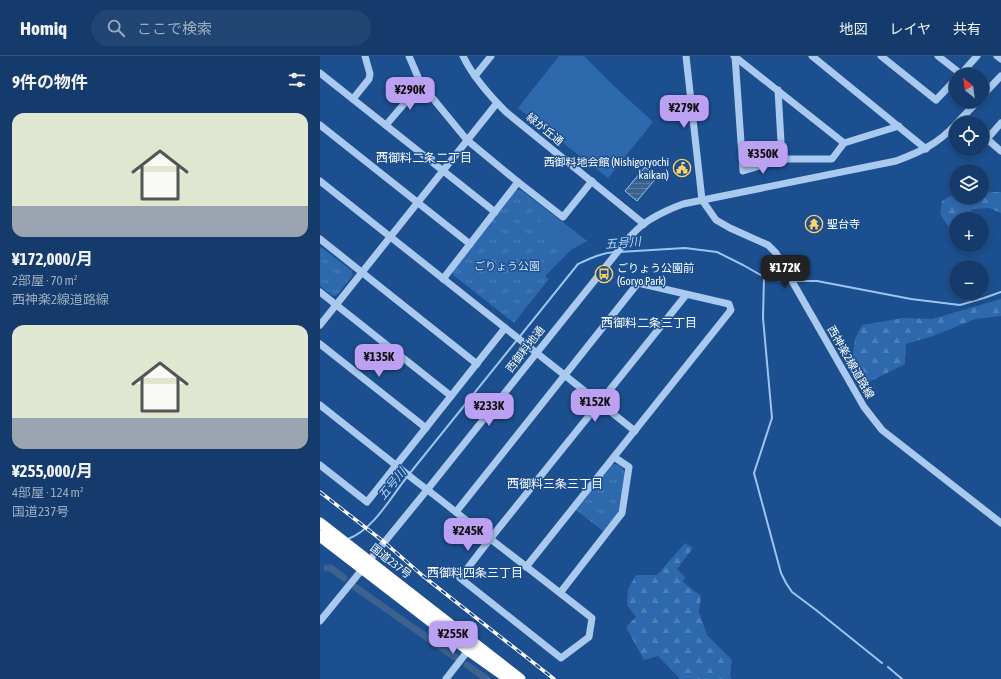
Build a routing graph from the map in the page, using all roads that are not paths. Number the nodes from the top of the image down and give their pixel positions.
1 (364, 56) edge
2 (409, 56) edge
3 (463, 56) edge
4 (491, 56) edge
5 (686, 56) edge
6 (735, 56) edge
7 (812, 56) edge
8 (881, 56) edge
9 (938, 56) edge
10 (977, 56) edge
11 (997, 56) edge
12 (1001, 59) edge
13 (951, 68) edge
14 (966, 68) edge
15 (320, 73) edge
16 (475, 76) junction
17 (1001, 76) edge
18 (421, 84) junction
19 (949, 86) edge
20 (989, 89) edge
21 (778, 90) junction
22 (353, 99) junction
23 (497, 103) junction
24 (972, 108) edge
25 (964, 116) edge
26 (1001, 123) edge
27 (320, 125) edge
28 (386, 125) junction
29 (899, 126) junction
30 (949, 131) edge
31 (468, 140) junction
32 (844, 143) junction
33 (926, 148) junction
34 (1001, 151) edge
35 (782, 159) junction
36 (443, 171) junction
37 (320, 181) edge
38 (518, 182) junction
39 (592, 182) junction
40 (702, 200) junction
41 (418, 203) junction
42 (495, 212) junction
43 (644, 224) junction
44 (391, 237) junction
45 (320, 239) edge
46 (470, 244) junction
47 (362, 273) junction
48 (443, 279) junction
49 (320, 292) edge
50 (686, 295) junction
51 (336, 305) junction
52 (320, 325) edge
53 (505, 328) junction
54 (320, 344) edge
55 (536, 353) junction
56 (476, 364) junction
57 (564, 375) junction
58 (451, 396) junction
59 (599, 403) junction
60 (320, 405) edge
61 (426, 428) junction
62 (634, 431) junction
63 (614, 457) junction
64 (320, 464) edge
65 (396, 466) junction
66 (427, 490) junction
67 (456, 512) junction
68 (320, 523) edge
69 (1001, 523) edge
70 (321, 537) edge
71 (490, 539) junction
72 (366, 565) junction
73 (526, 567) junction
74 (560, 593) junction
75 (320, 621) edge
76 (471, 647) junction
77 (446, 679) edge
78 (509, 679) edge
79 (520, 679) edge

1 - 22 street
2 - 18 street
3 - 16 street, 緑が丘通
4 - 16 street
5 - 40 street
6 - 21 street
6 - 35 street
7 - 29 street
8 - 19 street
9 - 13 street
10 - 14 street
11 - 12 street
15 - 22 street
16 - 23 street, 緑が丘通
17 - 20 street
18 - 28 street
18 - 31 street
21 - 32 street
21 - 35 street
22 - 28 street
23 - 31 street
23 - 39 street, 緑が丘通
24 - 25 street
26 - 34 street
27 - 41 street
28 - 36 street
29 - 32 street
29 - 33 street
30 - 33 street
31 - 36 street
31 - 38 street
32 - 35 street
33 - 40 street
36 - 41 street
36 - 42 street
37 - 44 street
38 - 39 street
38 - 42 street
39 - 43 street, 緑が丘通
40 - 43 street
40 - 69 street, 西神楽2線道路線
41 - 44 street
41 - 46 street
42 - 46 street
43 - 55 street, 西御料地通
44 - 47 street
44 - 48 street
45 - 47 street
46 - 48 street
47 - 51 street
47 - 56 street
48 - 53 street
49 - 51 street
50 - 57 street
50 - 59 street
50 - 62 street
51 - 52 street
51 - 58 street
53 - 55 street
53 - 56 street
54 - 61 street
55 - 57 street
55 - 66 street, 西御料地通
56 - 58 street
57 - 59 street
57 - 67 street
58 - 61 street
59 - 62 street
59 - 71 street
60 - 65 street
61 - 65 street
62 - 63 street
63 - 73 street
63 - 74 street
64 - 65 street
65 - 66 street
66 - 67 street
66 - 72 street, 西御料地通
67 - 71 street
68 - 72 highway, 国道237号
70 - 72 highway, 国道237号
71 - 73 street
71 - 74 street
72 - 75 street, 西御料地通
72 - 76 highway, 国道237号
73 - 74 street
76 - 77 street
76 - 78 highway, 国道237号
76 - 79 highway, 国道237号

